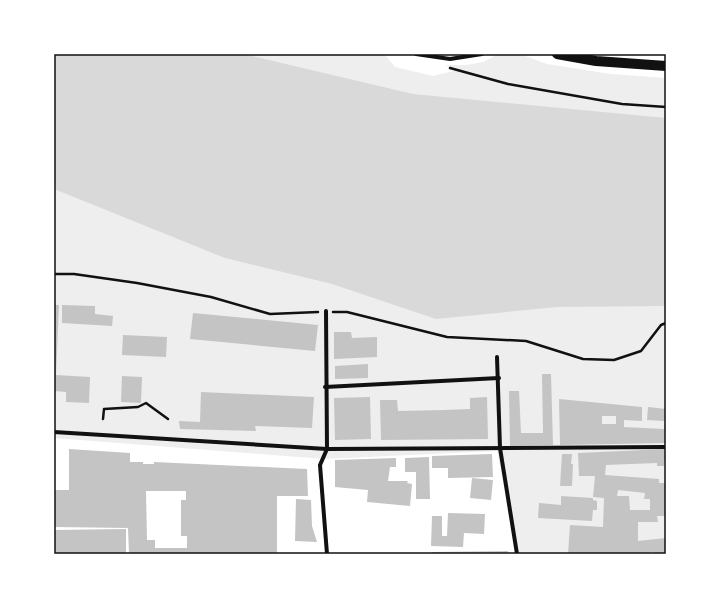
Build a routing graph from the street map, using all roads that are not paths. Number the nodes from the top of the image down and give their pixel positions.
1 (416, 54) edge
2 (482, 54) edge
3 (557, 54) edge
4 (666, 66) edge
5 (326, 311) road end
6 (497, 357) dead end
7 (499, 378) junction
8 (326, 387) junction
9 (54, 432) edge
10 (666, 447) edge
11 (500, 448) junction
12 (327, 449) junction
13 (327, 554) edge
14 (517, 554) edge

1 - 2 street
3 - 4 main road
5 - 8 street
6 - 7 street
7 - 8 street
7 - 11 street
8 - 12 street
9 - 12 street
10 - 11 street
11 - 12 street
11 - 14 street
12 - 13 street

